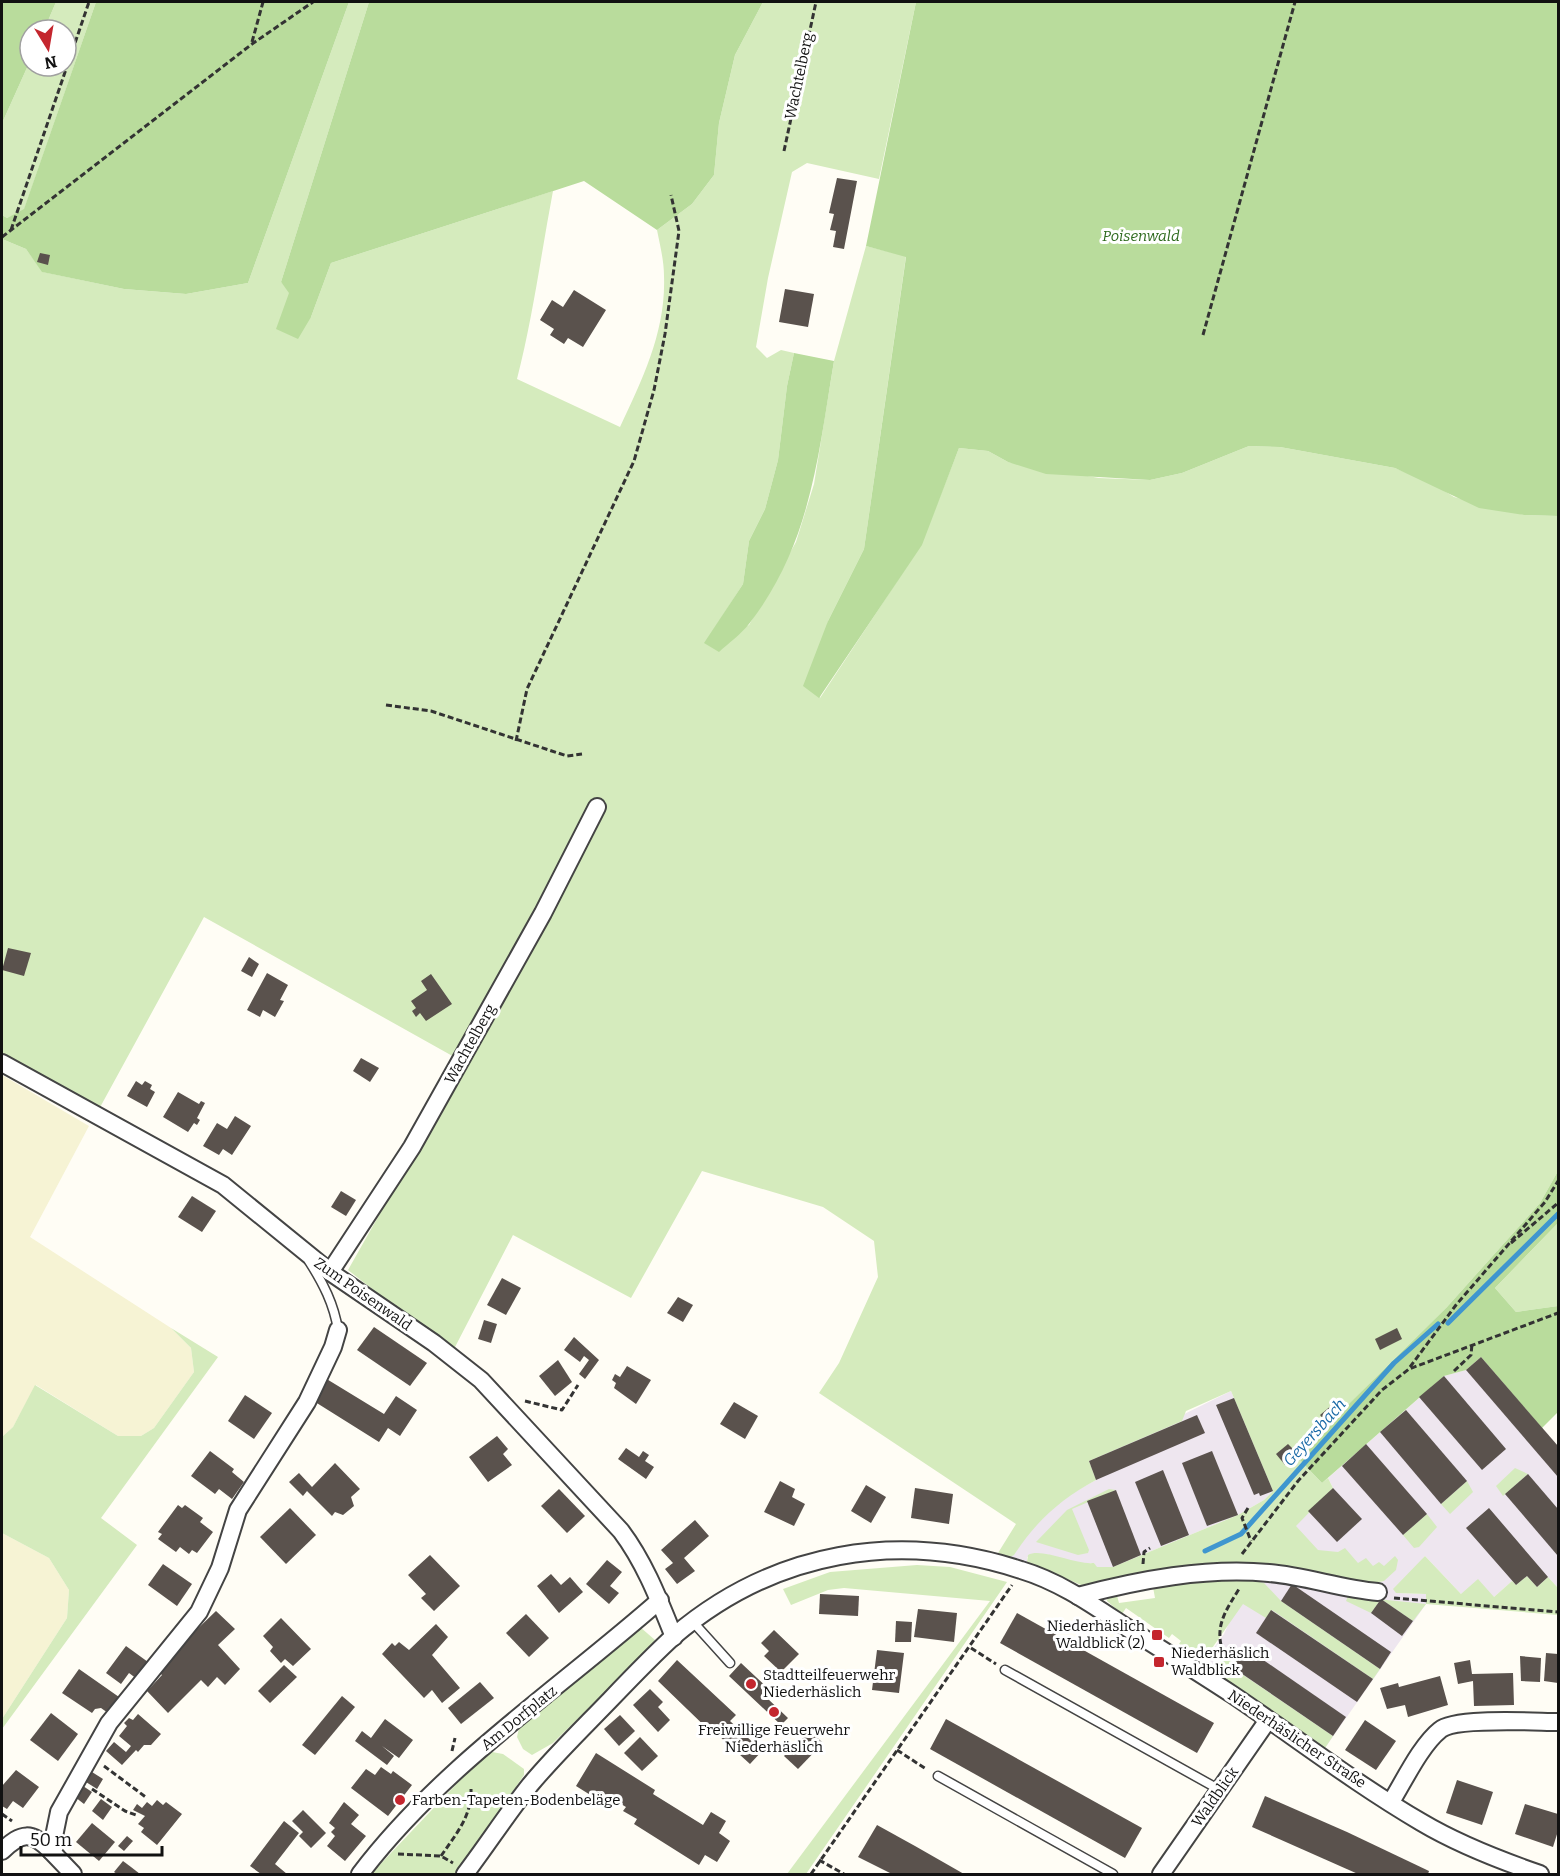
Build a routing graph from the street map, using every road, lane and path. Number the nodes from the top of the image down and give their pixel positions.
1 (89, 2) edge
2 (263, 2) edge
3 (313, 2) edge
4 (816, 2) edge
5 (1295, 2) edge
6 (252, 44) junction
7 (784, 151) dead end
8 (671, 195) dead end
9 (11, 231) junction
10 (2, 237) edge
11 (1203, 335) dead end
12 (386, 705) dead end
13 (516, 741) junction
14 (582, 754) dead end
15 (597, 807) dead end
16 (2, 1063) edge
17 (1558, 1181) edge
18 (1558, 1203) edge
19 (296, 1245) junction
20 (1505, 1248) junction
21 (330, 1272) junction
22 (1558, 1313) edge
23 (338, 1330) joint
24 (1472, 1344) junction
25 (1409, 1369) junction
26 (1454, 1371) dead end
27 (578, 1385) dead end
28 (524, 1400) dead end
29 (1248, 1508) dead end
30 (1251, 1542) junction
31 (1150, 1548) dead end
32 (1143, 1563) dead end
33 (1240, 1571) junction
34 (1015, 1580) dead end
35 (1378, 1592) joint
36 (1078, 1596) junction
37 (660, 1599) junction
38 (1558, 1612) edge
39 (693, 1622) junction
40 (674, 1636) junction
41 (1221, 1645) dead end
42 (970, 1648) junction
43 (730, 1664) dead end
44 (1005, 1670) joint
45 (1269, 1719) junction
46 (1558, 1722) edge
47 (897, 1750) junction
48 (98, 1761) dead end
49 (938, 1776) joint
50 (85, 1784) dead end
51 (471, 1789) dead end
52 (1221, 1790) junction
53 (147, 1798) dead end
54 (1391, 1802) junction
55 (136, 1815) dead end
56 (2, 1851) edge
57 (51, 1851) junction
58 (376, 1853) junction
59 (441, 1856) junction
60 (819, 1860) junction
61 (466, 1873) edge
62 (73, 1875) edge
63 (360, 1875) edge
64 (811, 1875) edge
65 (844, 1875) edge
66 (1113, 1875) edge
67 (1161, 1875) edge
68 (1540, 1875) edge

1 - 9 path
2 - 6 path
3 - 6 path
4 - 7 path, Wachtelberg
5 - 11 path
6 - 9 path
8 - 13 path
9 - 10 path
12 - 13 path
13 - 14 path
15 - 21 street, Wachtelberg
16 - 19 street, Zum Poisenwald
17 - 20 path
18 - 20 path
19 - 21 street, Zum Poisenwald
19 - 23 lane
20 - 25 path
21 - 37 street, Zum Poisenwald
22 - 24 path
23 - 57 street
24 - 25 path
24 - 26 path
25 - 30 path
27 - 28 path
29 - 30 path
30 - 33 path
31 - 32 path
33 - 35 street
33 - 36 street
33 - 41 path
34 - 42 path
35 - 38 path
36 - 39 street, Niederhäslicher Straße
36 - 45 street, Niederhäslicher Straße
37 - 40 street
37 - 58 street, Am Dorfplatz
39 - 40 street
39 - 43 lane
40 - 61 street
42 - 44 path
42 - 47 path
44 - 52 lane
45 - 52 street, Waldblick
45 - 54 street, Niederhäslicher Straße
46 - 54 street
47 - 49 path
47 - 60 path
48 - 53 path
49 - 66 lane
50 - 55 path
51 - 59 path
52 - 67 street, Waldblick
54 - 68 street, Niederhäslicher Straße
56 - 57 street
57 - 62 street
58 - 59 path
58 - 63 street, Am Dorfplatz
59 - 61 path
60 - 64 path
60 - 65 path

